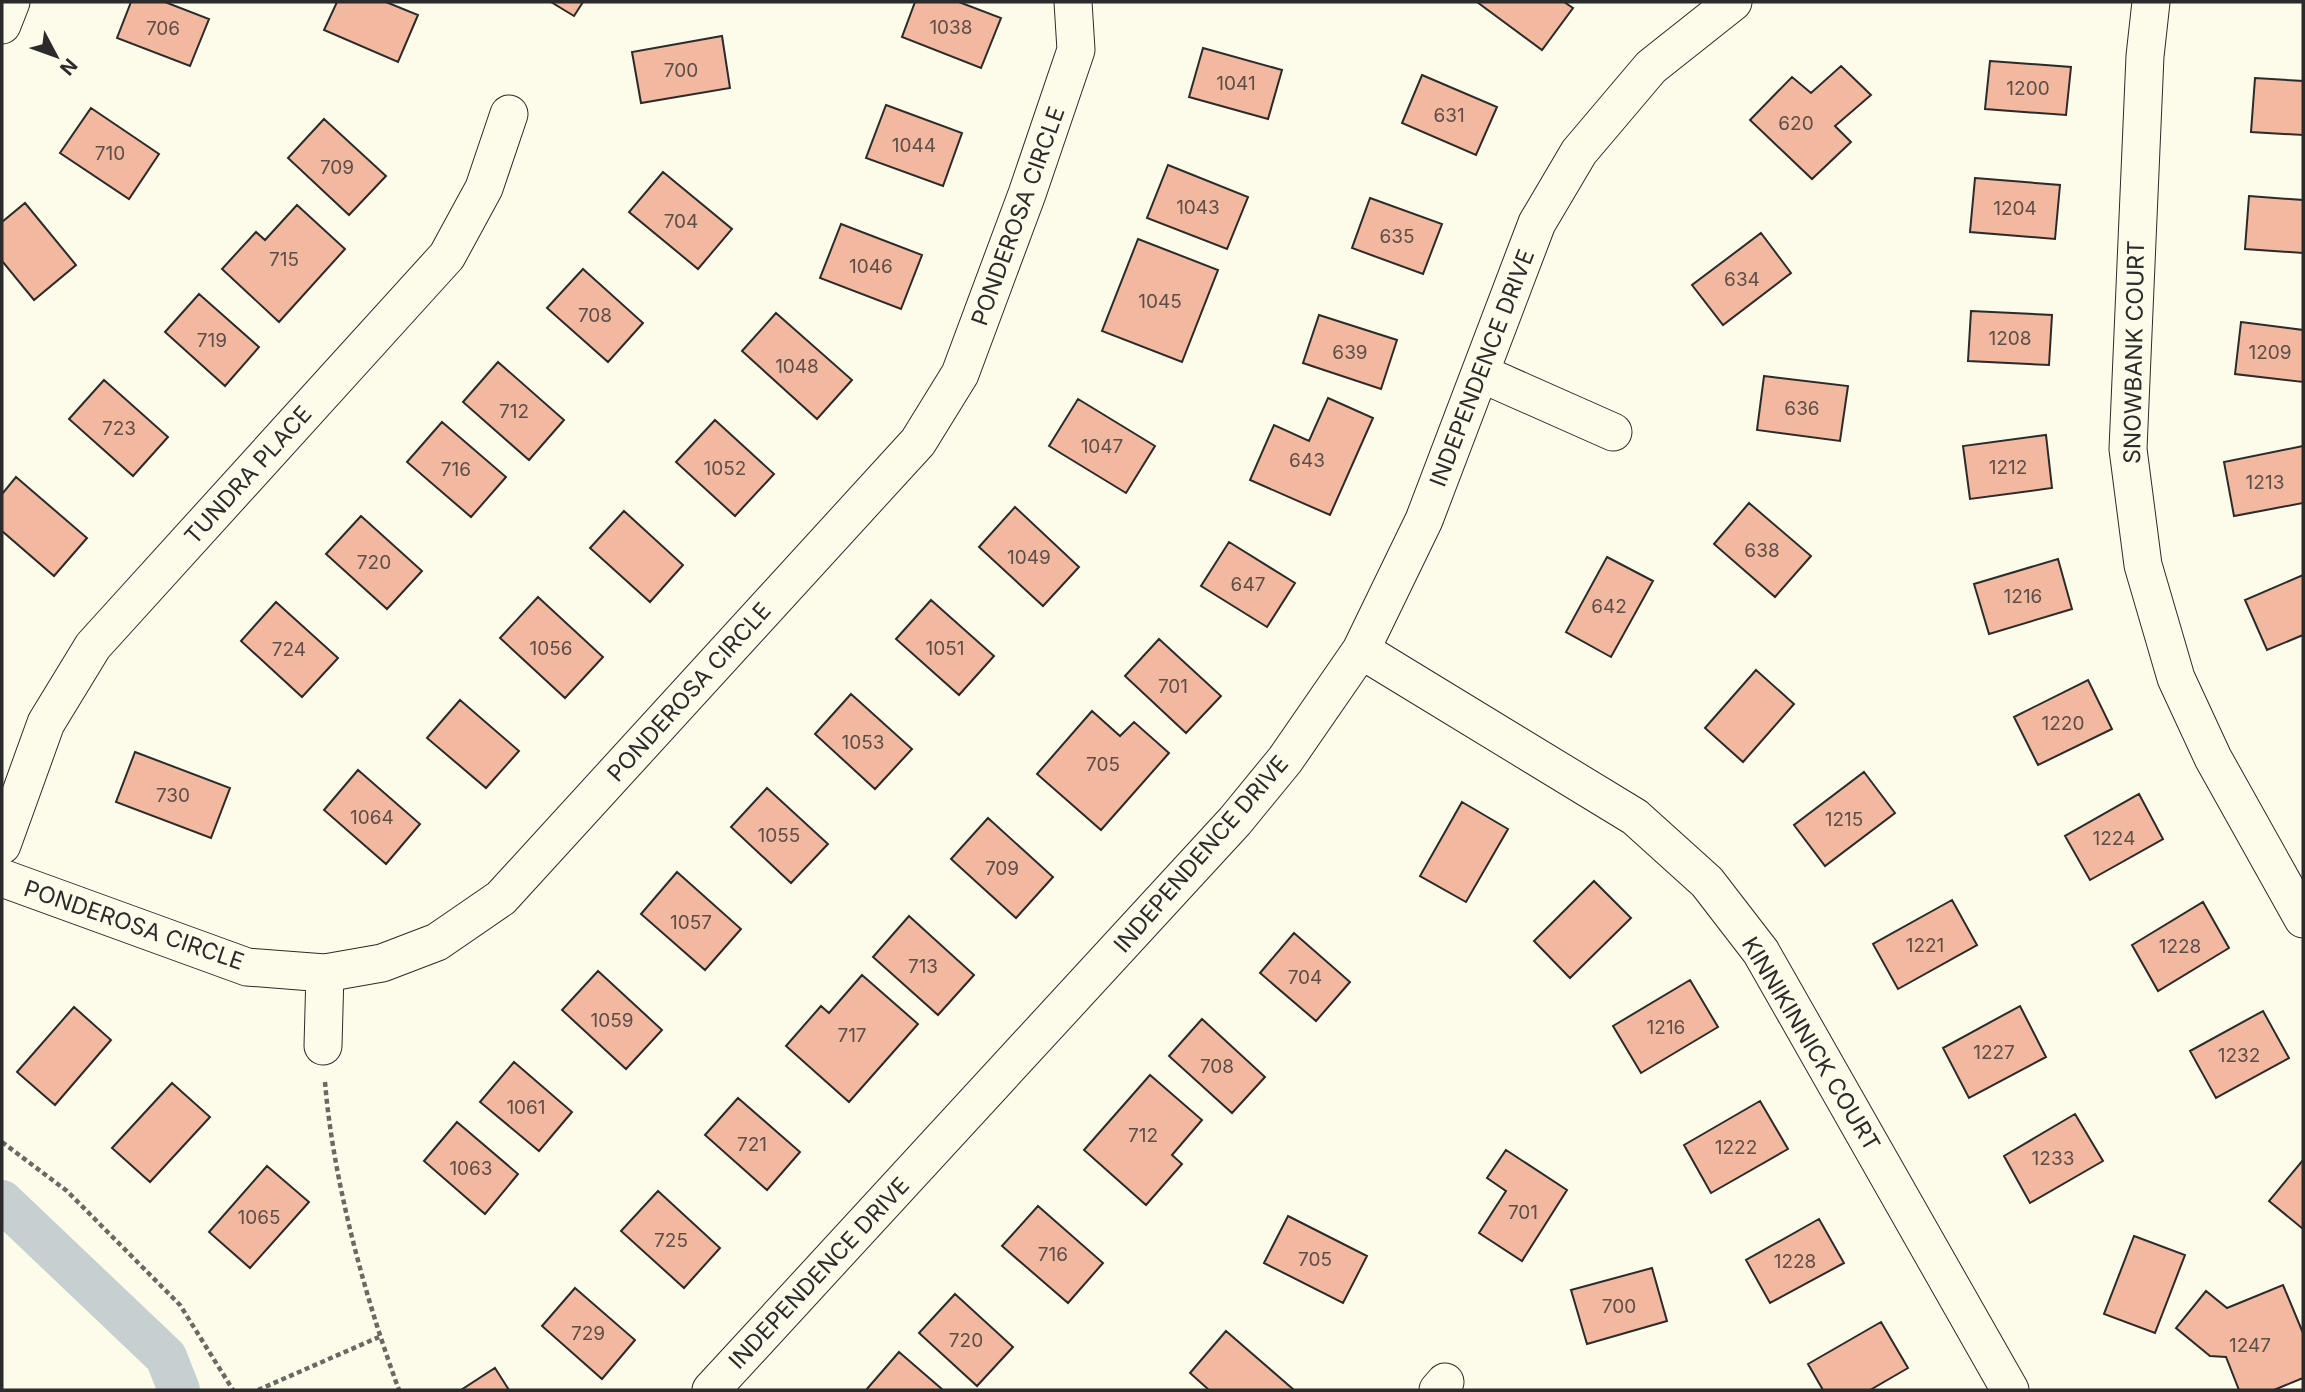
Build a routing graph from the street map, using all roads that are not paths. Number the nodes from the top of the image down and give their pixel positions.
1 (11, 2) edge
2 (1073, 2) edge
3 (1733, 2) edge
4 (2151, 2) edge
5 (2, 25) edge
6 (509, 114) dead end
7 (1480, 373) junction
8 (1613, 432) dead end
9 (1361, 650) junction
10 (2, 845) edge
11 (2, 878) edge
12 (2303, 919) edge
13 (325, 973) junction
14 (323, 1045) road end
15 (711, 1390) edge
16 (2010, 1390) edge

1 - 5 street
2 - 13 street, PONDEROSA CIRCLE
3 - 7 street, INDEPENDENCE DRIVE
4 - 12 street, SNOWBANK COURT
6 - 10 street, TUNDRA PLACE
7 - 8 street
7 - 9 street, INDEPENDENCE DRIVE
9 - 15 street, INDEPENDENCE DRIVE
9 - 16 street, KINNIKINNICK COURT
11 - 13 street, PONDEROSA CIRCLE
13 - 14 street

